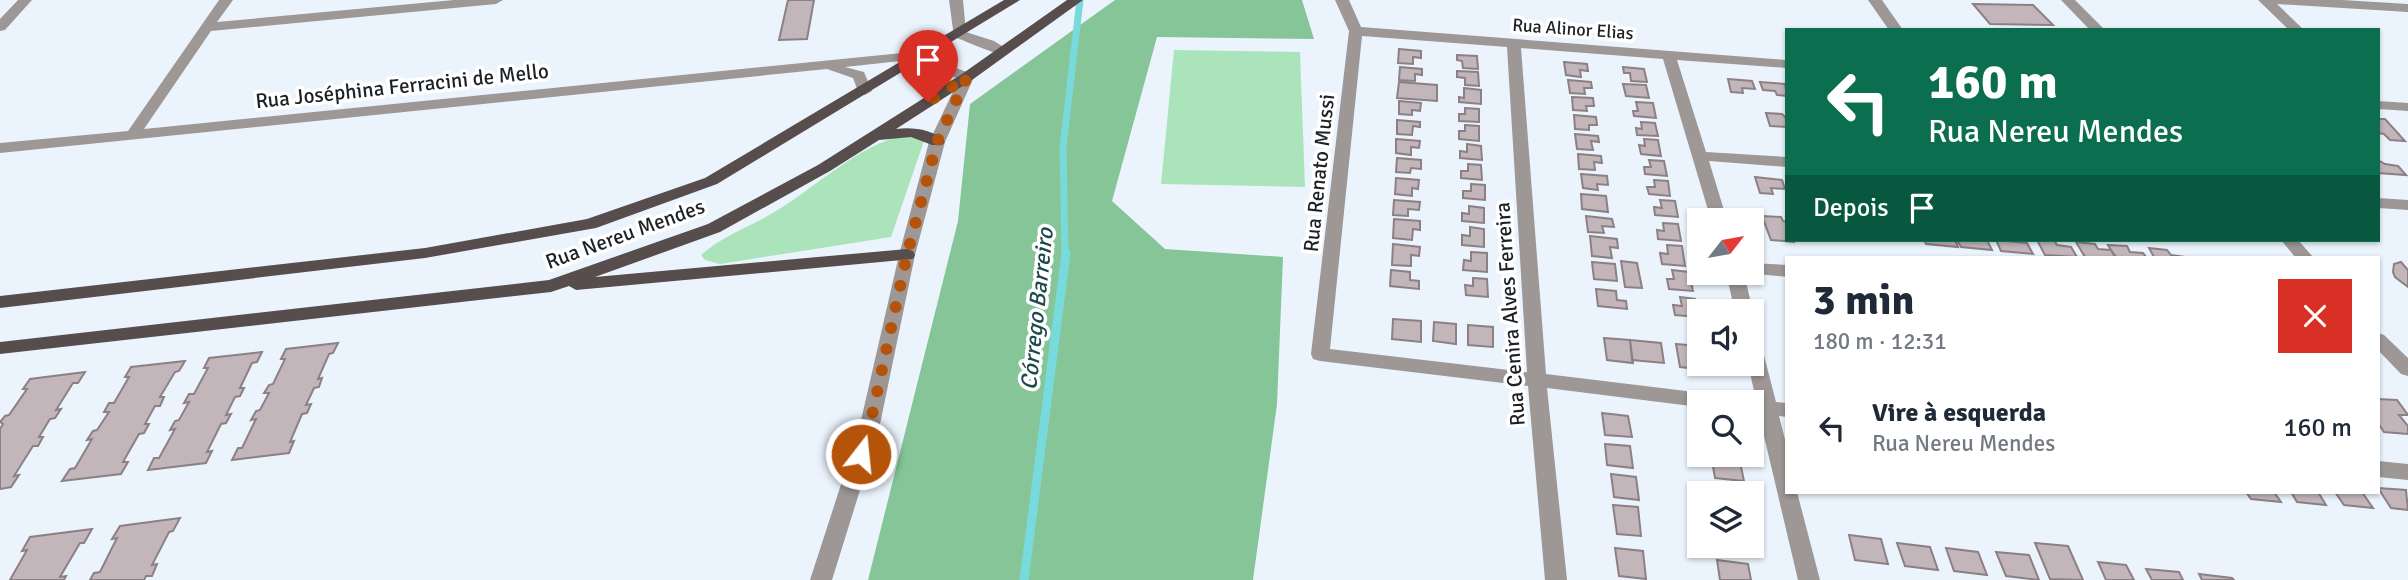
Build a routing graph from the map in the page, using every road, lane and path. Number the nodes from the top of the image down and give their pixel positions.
1 (24, 0) edge
2 (226, 0) edge
3 (496, 0) edge
4 (956, 0) edge
5 (1013, 0) edge
6 (1342, 0) edge
7 (1875, 0) edge
8 (2068, 0) edge
9 (2264, 0) edge
10 (2277, 0) edge
11 (1073, 2) edge
12 (2408, 8) edge
13 (0, 27) edge
14 (208, 27) junction
15 (1895, 28) edge
16 (2096, 28) edge
17 (2295, 28) edge
18 (1356, 31) junction
19 (959, 34) junction
20 (1514, 45) junction
21 (1002, 52) junction
22 (922, 55) junction
23 (1669, 55) junction
24 (1785, 64) edge
25 (808, 66) junction
26 (967, 77) junction
27 (865, 91) junction
28 (2380, 104) edge
29 (2408, 107) edge
30 (133, 134) junction
31 (869, 139) junction
32 (937, 142) junction
33 (0, 148) edge
34 (1698, 156) junction
35 (1785, 162) edge
36 (2380, 203) edge
37 (2408, 205) edge
38 (1715, 208) edge
39 (2291, 242) edge
40 (907, 255) junction
41 (2303, 256) edge
42 (1764, 270) edge
43 (1785, 271) edge
44 (551, 286) junction
45 (0, 302) edge
46 (2380, 341) edge
47 (0, 348) edge
48 (2408, 369) edge
49 (1760, 376) edge
50 (1537, 380) junction
51 (1687, 398) edge
52 (1769, 408) edge
53 (2380, 469) edge
54 (2408, 472) edge
55 (1785, 482) edge
56 (1788, 494) edge
57 (821, 580) edge
58 (1556, 580) edge
59 (1809, 580) edge

1 - 13 street
2 - 14 street
3 - 14 street
4 - 19 street
5 - 19 main road, Rua Nereu Mendes
6 - 18 street
7 - 15 street
8 - 16 street
9 - 17 street
10 - 12 street
11 - 21 main road, Rua Nereu Mendes
14 - 30 street
18 - 20 street, Rua Alinor Elias
18 - 50 street, Rua Renato Mussi
19 - 21 street
19 - 22 main road, Rua Nereu Mendes
20 - 23 street, Rua Alinor Elias
20 - 50 street, Rua Cenira Alves Ferreira
21 - 26 main road, Rua Nereu Mendes
22 - 25 street, Rua Joséphina Ferracini de Mello
22 - 26 street
22 - 27 main road, Rua Nereu Mendes
23 - 24 street, Rua Alinor Elias
23 - 34 street
25 - 27 street, Rua Joséphina Ferracini de Mello
25 - 30 street, Rua Joséphina Ferracini de Mello
26 - 31 main road, Rua Nereu Mendes
26 - 32 street
27 - 45 main road, Rua Nereu Mendes
28 - 29 street
30 - 33 street, Rua Joséphina Ferracini de Mello
31 - 32 main road
31 - 44 main road, Rua Nereu Mendes
32 - 40 street
34 - 35 street
34 - 38 street
36 - 37 street
39 - 41 street
40 - 44 main road
40 - 57 street
42 - 43 street
44 - 47 main road, Rua Nereu Mendes
46 - 48 street
49 - 52 street
50 - 51 street
50 - 58 street, Rua Cenira Alves Ferreira
52 - 55 street
53 - 54 street
56 - 59 street

